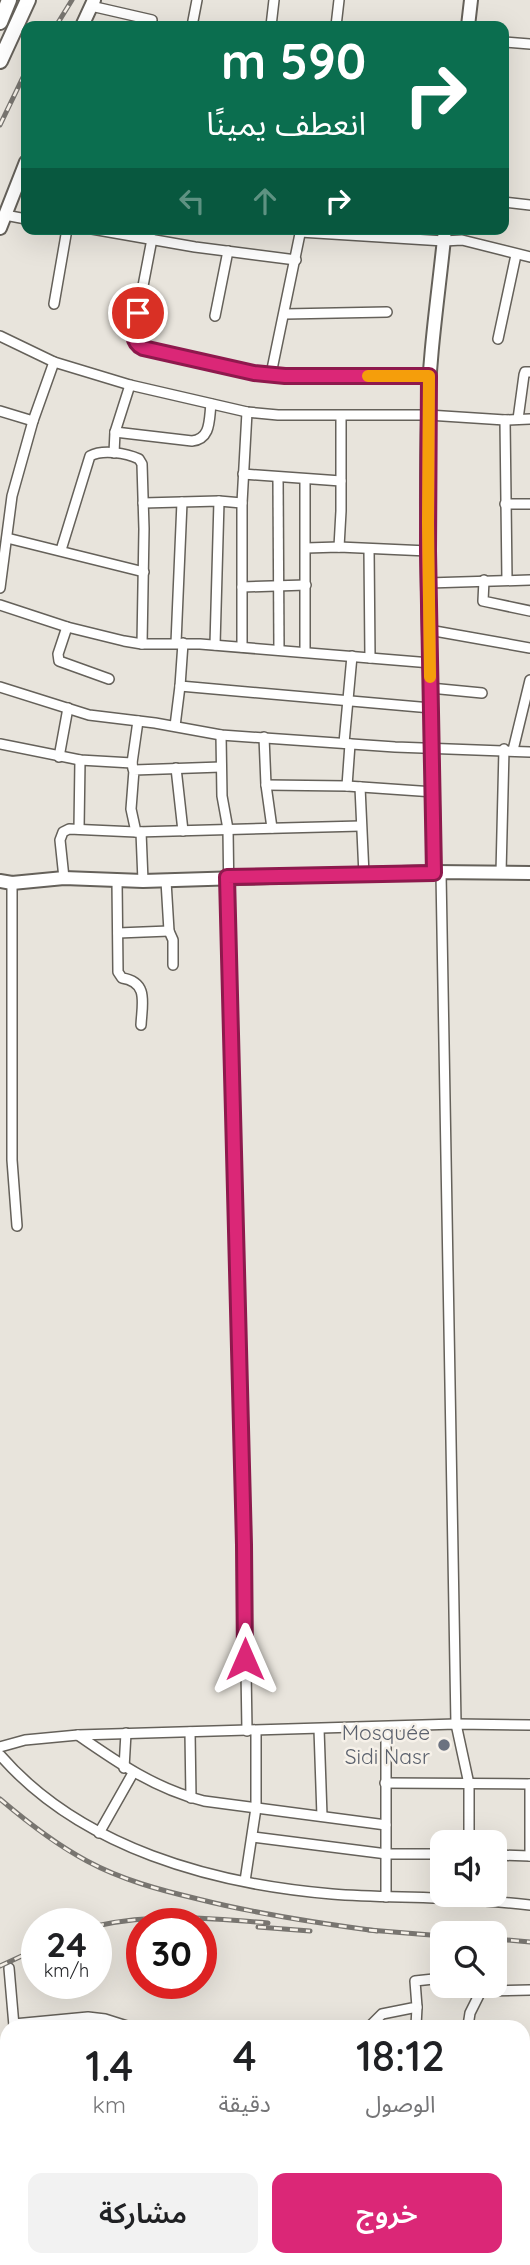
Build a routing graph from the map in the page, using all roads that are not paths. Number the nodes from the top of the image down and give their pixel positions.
1 (9, 0) edge
2 (28, 0) edge
3 (197, 0) edge
4 (274, 0) edge
5 (339, 0) edge
6 (471, 0) edge
7 (92, 3) edge
8 (152, 20) dead end
9 (84, 21) edge
10 (193, 21) edge
11 (272, 21) edge
12 (337, 21) edge
13 (469, 21) edge
14 (0, 22) edge
15 (509, 42) edge
16 (530, 44) edge
17 (0, 61) edge
18 (21, 175) edge
19 (509, 203) edge
20 (530, 205) edge
21 (5, 215) junction
22 (21, 218) edge
23 (0, 228) edge
24 (66, 235) edge
25 (137, 235) edge
26 (300, 235) edge
27 (445, 235) edge
28 (152, 239) junction
29 (228, 251) junction
30 (516, 255) junction
31 (530, 257) edge
32 (296, 260) junction
33 (54, 304) dead end
34 (387, 312) dead end
35 (285, 314) junction
36 (215, 316) dead end
37 (0, 336) edge
38 (498, 339) dead end
39 (54, 362) junction
40 (530, 372) edge
41 (271, 374) junction
42 (429, 376) junction
43 (130, 385) junction
44 (211, 404) junction
45 (0, 411) edge
46 (247, 412) junction
47 (341, 415) junction
48 (428, 415) junction
49 (518, 419) junction
50 (530, 419) edge
51 (505, 420) junction
52 (33, 421) junction
53 (115, 432) junction
54 (114, 453) junction
55 (243, 474) junction
56 (278, 478) junction
57 (305, 480) junction
58 (341, 481) junction
59 (219, 501) junction
60 (182, 502) junction
61 (143, 503) junction
62 (242, 503) junction
63 (506, 504) junction
64 (530, 504) edge
65 (7, 538) junction
66 (339, 547) junction
67 (306, 548) junction
68 (369, 549) junction
69 (61, 551) junction
70 (428, 551) junction
71 (2, 563) edge
72 (144, 572) junction
73 (484, 580) junction
74 (507, 580) junction
75 (530, 580) edge
76 (428, 583) junction
77 (306, 585) junction
78 (280, 586) junction
79 (242, 587) junction
80 (0, 588) edge
81 (0, 605) edge
82 (530, 611) edge
83 (67, 628) junction
84 (429, 630) junction
85 (180, 643) junction
86 (142, 644) junction
87 (215, 645) junction
88 (242, 647) junction
89 (530, 648) edge
90 (279, 650) junction
91 (305, 652) junction
92 (352, 656) junction
93 (370, 658) junction
94 (430, 663) junction
95 (109, 678) dead end
96 (530, 680) edge
97 (180, 686) junction
98 (0, 687) edge
99 (430, 688) junction
100 (482, 693) dead end
101 (349, 701) junction
102 (68, 708) junction
103 (431, 708) junction
104 (138, 721) junction
105 (175, 726) junction
106 (221, 735) junction
107 (264, 737) junction
108 (347, 743) junction
109 (0, 744) edge
110 (433, 749) junction
111 (509, 750) junction
112 (530, 752) edge
113 (59, 757) junction
114 (80, 760) junction
115 (133, 767) junction
116 (221, 767) junction
117 (176, 768) junction
118 (266, 785) junction
119 (347, 786) junction
120 (360, 787) junction
121 (434, 792) junction
122 (361, 826) junction
123 (272, 828) junction
124 (79, 829) junction
125 (228, 829) junction
126 (183, 831) junction
127 (139, 832) junction
128 (438, 873) junction
129 (501, 873) junction
130 (530, 873) edge
131 (363, 875) junction
132 (227, 877) junction
133 (64, 878) junction
134 (117, 881) junction
135 (143, 881) junction
136 (166, 881) junction
137 (6, 882) edge
138 (169, 931) junction
139 (118, 933) junction
140 (173, 965) dead end
141 (141, 1025) dead end
142 (17, 1226) dead end
143 (456, 1724) junction
144 (530, 1725) edge
145 (386, 1727) junction
146 (319, 1729) junction
147 (252, 1731) junction
148 (190, 1732) junction
149 (126, 1733) junction
150 (78, 1735) junction
151 (0, 1747) edge
152 (0, 1755) edge
153 (129, 1770) junction
154 (385, 1783) junction
155 (469, 1784) junction
156 (530, 1784) edge
157 (191, 1798) junction
158 (256, 1808) junction
159 (322, 1816) junction
160 (386, 1825) junction
161 (469, 1830) edge
162 (99, 1833) junction
163 (253, 1837) junction
164 (387, 1854) junction
165 (430, 1854) edge
166 (507, 1855) edge
167 (530, 1856) edge
168 (245, 1881) junction
169 (386, 1897) junction
170 (430, 1897) edge
171 (507, 1902) edge
172 (530, 1905) edge
173 (9, 1968) dead end
174 (430, 1979) edge
175 (507, 1990) edge
176 (530, 1990) edge
177 (478, 1998) edge
178 (416, 2007) junction
179 (14, 2020) edge
180 (60, 2020) edge
181 (108, 2020) edge
182 (376, 2020) edge
183 (416, 2020) edge
184 (469, 2020) edge

1 - 14 main road
2 - 17 main road
3 - 10 street
4 - 11 street
5 - 12 street
6 - 13 street
7 - 8 street
7 - 9 street
15 - 16 street
18 - 21 street
19 - 20 street
21 - 22 street
21 - 23 street
24 - 33 street
25 - 28 street
26 - 32 street
27 - 30 street
27 - 42 street
28 - 29 street
28 - 41 street
29 - 32 street
29 - 36 street
30 - 31 street
30 - 38 street
32 - 35 street
34 - 35 street
35 - 41 street
37 - 39 street
39 - 43 street
39 - 52 street
40 - 49 street
41 - 42 street
42 - 48 street
43 - 44 street
43 - 53 street
44 - 46 street
44 - 53 street
45 - 52 street
46 - 47 street
46 - 55 street
47 - 48 street
47 - 58 street
48 - 51 street
48 - 70 street
49 - 50 street
49 - 51 street
51 - 63 street
52 - 65 street
53 - 54 street
54 - 61 street
54 - 69 street
55 - 56 street
55 - 62 street
56 - 57 street
56 - 78 street
57 - 58 street
57 - 67 street
58 - 66 street
59 - 60 street
59 - 62 street
59 - 87 street
60 - 61 street
60 - 85 street
61 - 72 street
62 - 79 street
63 - 64 street
63 - 74 street
65 - 69 street
65 - 71 street
66 - 67 street
66 - 68 street
67 - 77 street
68 - 70 street
68 - 93 street
69 - 72 street
70 - 76 street
71 - 80 street
72 - 86 street
73 - 74 street
73 - 76 street
73 - 82 street
74 - 75 street
76 - 84 street
77 - 78 street
77 - 91 street
78 - 79 street
78 - 90 street
79 - 88 street
81 - 83 street
83 - 86 street
83 - 95 street
84 - 89 street
84 - 94 street
85 - 86 street
85 - 87 street
85 - 97 street
87 - 88 street
88 - 90 street
90 - 91 street
91 - 92 street
92 - 93 street
92 - 101 street
93 - 94 street
94 - 99 street
96 - 111 street
97 - 101 street
97 - 105 street
98 - 102 street
99 - 100 street
99 - 103 street
101 - 103 street
101 - 108 street
102 - 104 street
102 - 113 street
103 - 110 street
104 - 105 street
104 - 115 street
105 - 106 street
106 - 107 street
106 - 116 street
107 - 108 street
107 - 118 street
108 - 110 street
108 - 119 street
109 - 113 street
110 - 111 street
110 - 121 street
111 - 112 street
111 - 129 street
113 - 114 street
114 - 115 street
114 - 124 street
115 - 117 street
115 - 127 street
116 - 117 street
116 - 125 street
117 - 126 street
118 - 119 street
118 - 123 street
119 - 120 street
120 - 121 street
120 - 122 street
121 - 128 street
122 - 123 street
122 - 131 street
123 - 125 street
124 - 127 street
124 - 133 street
125 - 126 street
125 - 132 street
126 - 127 street
127 - 135 street
128 - 129 street
128 - 131 street
128 - 143 street
129 - 130 street
131 - 132 street
132 - 136 street
132 - 147 street
133 - 134 street
133 - 137 street
134 - 135 street
134 - 139 street
135 - 136 street
136 - 138 street
137 - 142 street
138 - 139 street
138 - 140 street
139 - 141 street
143 - 144 street
143 - 145 street
143 - 155 street
145 - 146 street
145 - 154 street
146 - 147 street
146 - 159 street
147 - 148 street
147 - 158 street
148 - 149 street
148 - 157 street
149 - 150 street
149 - 153 street
150 - 151 street
150 - 153 street
152 - 162 street
153 - 157 street
153 - 162 street
154 - 155 street
154 - 160 street
155 - 156 street
155 - 161 street
156 - 167 street
157 - 158 street
158 - 159 street
158 - 163 street
159 - 160 street
160 - 164 street
162 - 168 street
163 - 164 street
163 - 168 street
164 - 165 street
164 - 169 street
166 - 167 street
168 - 169 street
169 - 170 street
171 - 172 street
173 - 179 street
174 - 178 street
175 - 176 street
177 - 184 street
178 - 182 street
178 - 183 street
180 - 181 street

